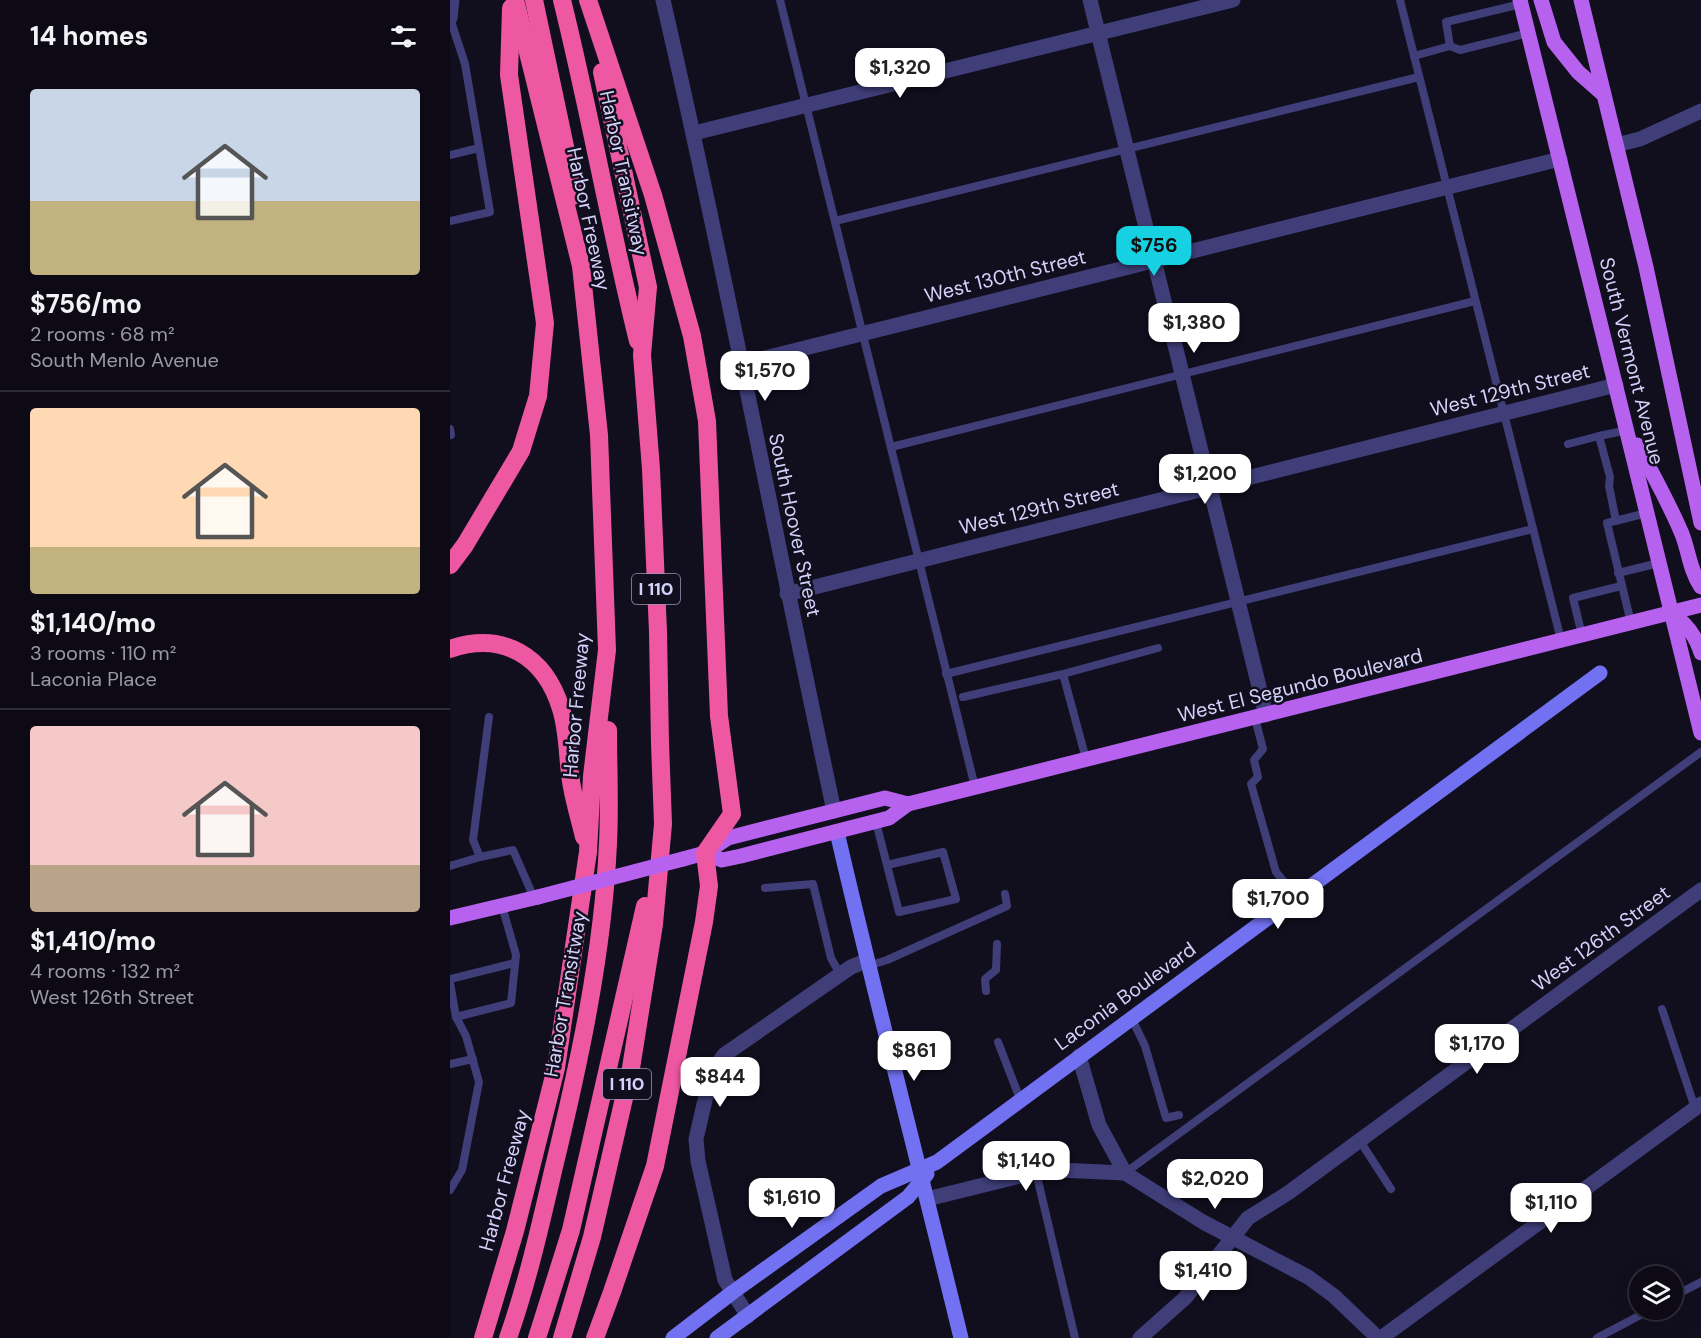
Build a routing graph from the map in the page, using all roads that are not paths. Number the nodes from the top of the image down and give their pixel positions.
1 (452, 0) edge
2 (513, 0) edge
3 (534, 0) edge
4 (562, 0) edge
5 (587, 0) edge
6 (663, 0) edge
7 (780, 0) edge
8 (1090, 0) edge
9 (1233, 0) edge
10 (1400, 0) edge
11 (1541, 0) edge
12 (1581, 0) edge
13 (1521, 2) edge
14 (450, 18) edge
15 (1099, 33) junction
16 (1529, 33) junction
17 (1450, 46) junction
18 (1414, 56) junction
19 (1419, 77) junction
20 (1603, 94) junction
21 (807, 105) junction
22 (1701, 111) edge
23 (694, 133) junction
24 (1616, 145) junction
25 (479, 148) junction
26 (1127, 148) junction
27 (450, 155) edge
28 (1560, 159) junction
29 (1447, 187) junction
30 (450, 221) edge
31 (835, 221) junction
32 (1154, 260) junction
33 (581, 266) junction
34 (1475, 301) junction
35 (863, 332) junction
36 (642, 355) junction
37 (741, 364) junction
38 (1182, 374) junction
39 (1616, 384) junction
40 (1503, 413) junction
41 (1628, 430) junction
42 (1599, 436) junction
43 (1568, 444) dead end
44 (891, 447) junction
45 (1210, 486) junction
46 (1647, 513) junction
47 (1616, 521) junction
48 (1701, 523) edge
49 (1533, 529) junction
50 (918, 561) junction
51 (1659, 563) junction
52 (450, 565) edge
53 (1618, 573) junction
54 (1621, 586) junction
55 (1701, 587) edge
56 (787, 594) junction
57 (1239, 602) junction
58 (1701, 605) edge
59 (1671, 613) junction
60 (1631, 623) junction
61 (1582, 635) junction
62 (1562, 640) junction
63 (1158, 648) dead end
64 (450, 649) edge
65 (607, 650) junction
66 (1701, 653) edge
67 (1600, 673) dead end
68 (946, 674) junction
69 (1063, 674) junction
70 (963, 697) dead end
71 (489, 717) dead end
72 (1260, 717) junction
73 (1701, 733) edge
74 (1701, 752) edge
75 (1086, 759) junction
76 (975, 787) junction
77 (908, 804) junction
78 (834, 811) junction
79 (876, 822) junction
80 (663, 824) junction
81 (837, 832) junction
82 (588, 852) junction
83 (705, 853) junction
84 (480, 857) junction
85 (887, 865) junction
86 (450, 866) edge
87 (765, 888) dead end
88 (1701, 890) edge
89 (1005, 894) dead end
90 (1296, 896) junction
91 (536, 897) junction
92 (502, 906) junction
93 (450, 918) edge
94 (997, 944) dead end
95 (515, 963) junction
96 (867, 963) junction
97 (840, 974) junction
98 (450, 981) edge
99 (987, 991) dead end
100 (1662, 1009) dead end
101 (456, 1017) junction
102 (1131, 1017) junction
103 (998, 1042) dead end
104 (1079, 1056) junction
105 (473, 1059) junction
106 (450, 1064) edge
107 (1020, 1099) junction
108 (1698, 1106) edge
109 (1179, 1114) dead end
110 (1360, 1141) junction
111 (1036, 1172) junction
112 (1125, 1173) junction
113 (921, 1174) junction
114 (1392, 1189) dead end
115 (450, 1190) edge
116 (927, 1199) junction
117 (1232, 1237) junction
118 (1701, 1282) edge
119 (1683, 1291) edge
120 (733, 1292) junction
121 (748, 1316) junction
122 (1631, 1320) edge
123 (483, 1338) edge
124 (508, 1338) edge
125 (537, 1338) edge
126 (562, 1338) edge
127 (595, 1338) edge
128 (673, 1338) edge
129 (717, 1338) edge
130 (960, 1338) edge
131 (1075, 1338) edge
132 (1140, 1338) edge
133 (1380, 1338) edge
134 (1597, 1338) edge

1 - 14 street
2 - 33 highway, Harbor Freeway / I 110
2 - 52 highway
3 - 33 highway
4 - 36 highway, Harbor Transitway
5 - 36 highway, I 110
5 - 83 highway
6 - 23 street, South Hoover Street
7 - 21 lane
8 - 15 street
9 - 15 street
10 - 18 lane
11 - 20 main road
12 - 20 main road, South Vermont Avenue
13 - 16 main road, South Vermont Avenue
13 - 17 lane
14 - 25 lane
15 - 21 street
15 - 26 street
16 - 17 lane
16 - 28 main road, South Vermont Avenue
17 - 18 lane
18 - 19 lane
19 - 26 lane
19 - 29 lane
20 - 24 main road, South Vermont Avenue
21 - 23 street
21 - 31 lane
22 - 24 street
23 - 37 street, South Hoover Street
24 - 48 main road, South Vermont Avenue
25 - 27 lane
25 - 30 lane
26 - 31 lane
26 - 32 street
28 - 29 street, West 130th Street
28 - 39 main road, South Vermont Avenue
29 - 32 street, West 130th Street
29 - 34 lane
31 - 35 lane
32 - 35 street, West 130th Street
32 - 38 street
33 - 65 highway, Harbor Freeway / I 110
34 - 38 lane
34 - 40 lane
35 - 37 street, West 130th Street
35 - 44 lane
36 - 80 highway, I 110
37 - 56 street, South Hoover Street
38 - 44 lane
38 - 45 street
39 - 40 street, West 129th Street
39 - 41 main road, South Vermont Avenue
40 - 45 street, West 129th Street
40 - 49 lane
41 - 42 lane
41 - 46 main road, South Vermont Avenue
41 - 55 main road
42 - 43 lane
42 - 47 lane
44 - 50 lane
45 - 50 street, West 129th Street
45 - 57 street
46 - 47 lane
46 - 51 main road, South Vermont Avenue
47 - 53 lane
49 - 57 lane
49 - 62 lane
50 - 56 street, West 129th Street
50 - 68 lane
51 - 53 lane
51 - 59 main road, South Vermont Avenue
53 - 54 lane
54 - 60 lane
54 - 61 lane
56 - 78 street, South Hoover Street
57 - 68 lane
57 - 72 street
58 - 59 main road, West El Segundo Boulevard
59 - 60 main road, West El Segundo Boulevard
59 - 66 main road
59 - 73 main road, South Vermont Avenue
60 - 61 main road, West El Segundo Boulevard
61 - 62 main road, West El Segundo Boulevard
62 - 72 main road, West El Segundo Boulevard
63 - 69 lane
64 - 82 highway
65 - 82 highway, Harbor Freeway / I 110
65 - 124 highway, Harbor Transitway
67 - 90 street, Laconia Boulevard
68 - 76 lane
69 - 70 lane
69 - 75 lane
71 - 84 lane
72 - 75 main road, West El Segundo Boulevard
72 - 90 lane
74 - 112 lane
75 - 76 main road, West El Segundo Boulevard
76 - 77 main road, West El Segundo Boulevard
77 - 78 main road, West El Segundo Boulevard
77 - 79 main road, West El Segundo Boulevard
78 - 83 main road, West El Segundo Boulevard
79 - 81 main road, West El Segundo Boulevard
79 - 85 lane
80 - 125 highway
80 - 126 highway, I 110
81 - 83 main road, West El Segundo Boulevard
81 - 96 street
82 - 123 highway, Harbor Freeway / I 110
83 - 91 main road, West El Segundo Boulevard, bridge
83 - 127 highway
84 - 86 lane
84 - 91 lane
85 - 85 lane
87 - 97 lane
88 - 110 street, West 126th Street
89 - 96 lane
90 - 102 street, Laconia Boulevard
91 - 92 main road, West El Segundo Boulevard
92 - 93 main road, West El Segundo Boulevard
92 - 95 lane
94 - 99 lane
95 - 98 lane
95 - 101 lane
96 - 97 street
96 - 113 street
97 - 120 street
98 - 101 lane
100 - 108 lane
101 - 105 lane
102 - 104 street, Laconia Boulevard
102 - 109 lane
103 - 107 lane
104 - 107 street, Laconia Boulevard
104 - 112 street
105 - 106 lane
105 - 115 lane
107 - 113 street, Laconia Boulevard
108 - 133 street
110 - 114 lane
110 - 117 street, West 126th Street
111 - 112 street
111 - 116 street
111 - 131 lane
112 - 117 street
113 - 116 street
113 - 120 street, Laconia Boulevard
113 - 121 street, Laconia Boulevard
116 - 130 street
117 - 132 street, West 126th Street
117 - 133 street
118 - 119 lane
120 - 121 street
120 - 128 street, Laconia Boulevard
121 - 129 street, Laconia Boulevard
122 - 134 lane

